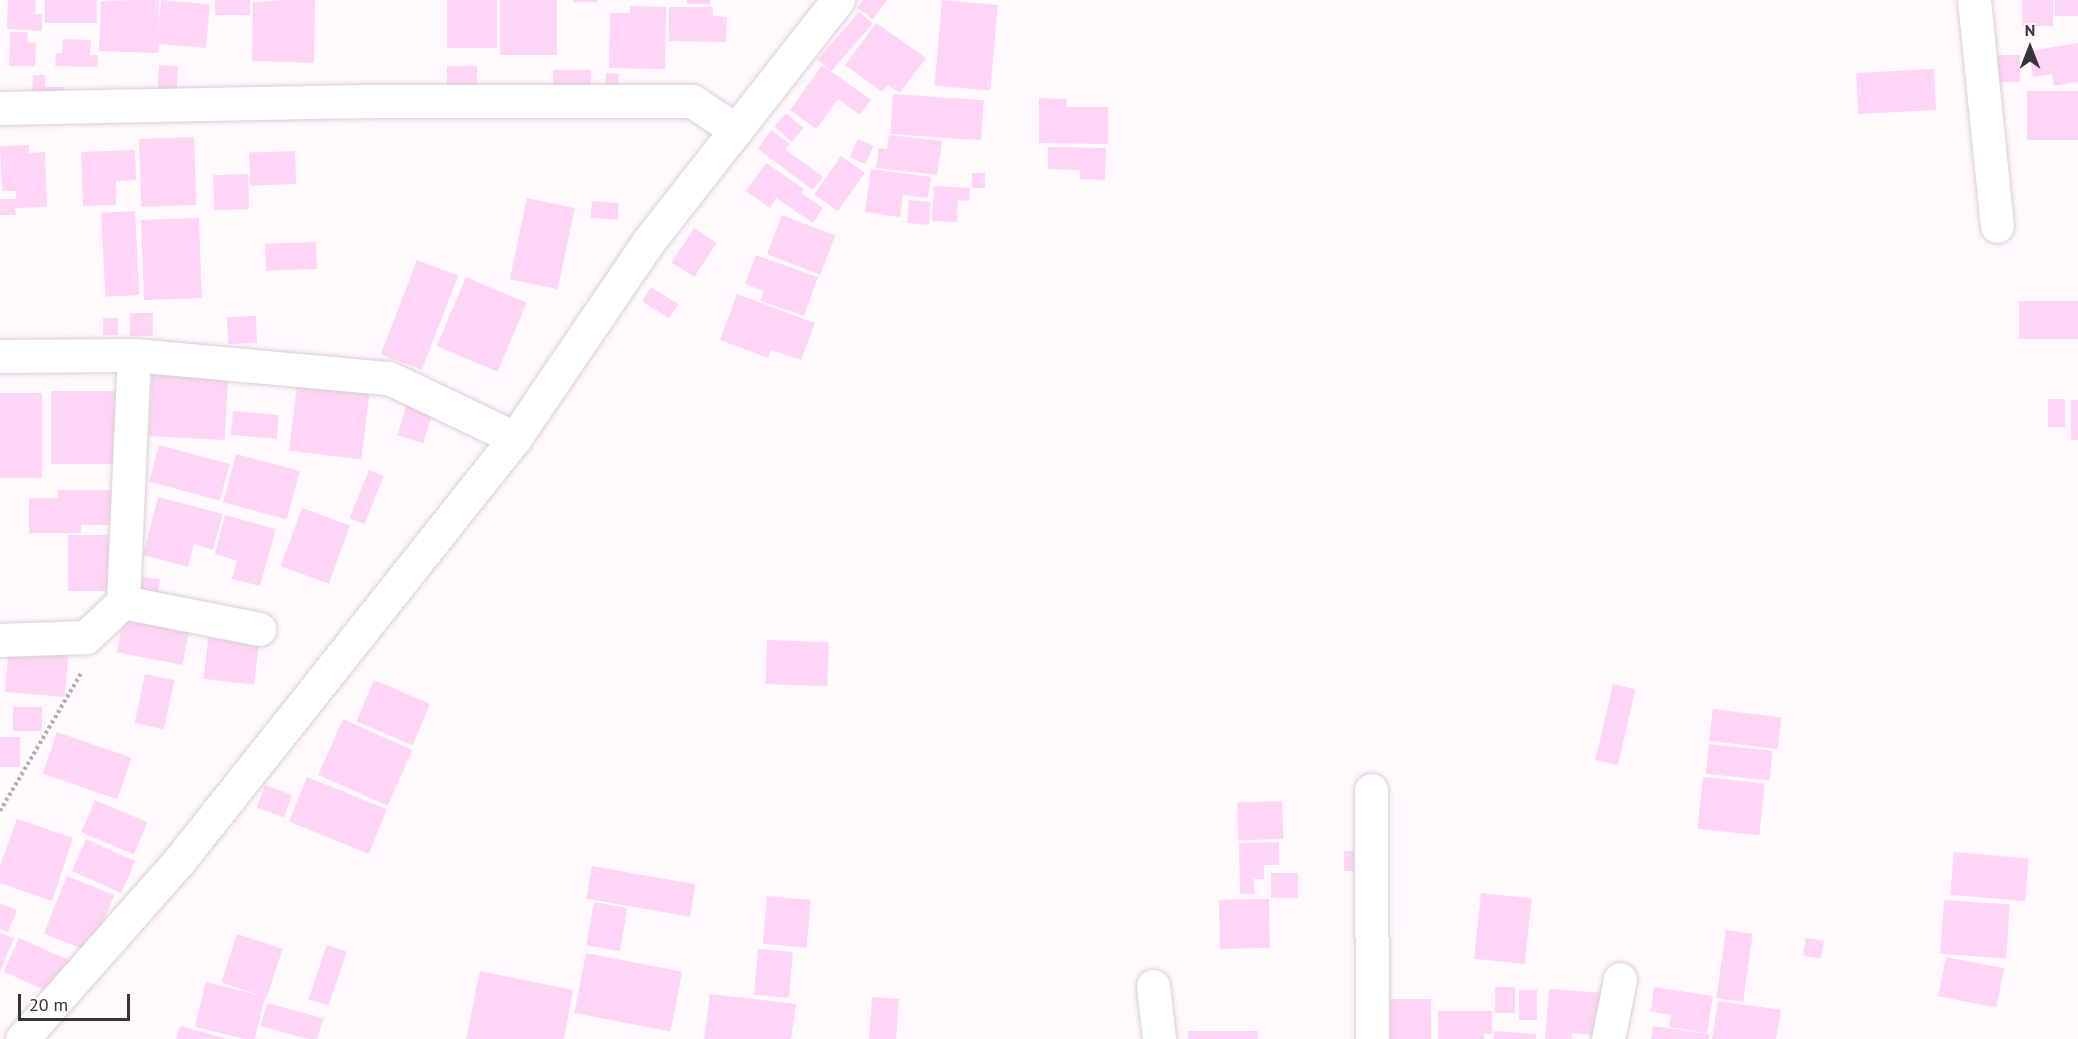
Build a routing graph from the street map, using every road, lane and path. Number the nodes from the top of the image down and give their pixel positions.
1 (838, 0) edge
2 (1974, 0) edge
3 (0, 108) edge
4 (736, 130) junction
5 (1997, 226) dead end
6 (134, 355) junction
7 (0, 356) edge
8 (514, 438) junction
9 (123, 602) junction
10 (259, 629) dead end
11 (86, 637) junction
12 (0, 640) edge
13 (1371, 790) dead end
14 (0, 811) edge
15 (1620, 979) dead end
16 (1153, 986) dead end
17 (22, 1039) edge
18 (1159, 1039) edge
19 (1372, 1039) edge
20 (1608, 1039) edge

1 - 4 street
2 - 5 street
3 - 4 street
4 - 8 street
6 - 7 street
6 - 8 street
6 - 9 street
8 - 17 street
9 - 10 street
9 - 11 street
11 - 12 street
11 - 14 path
13 - 19 street
15 - 20 street
16 - 18 street

